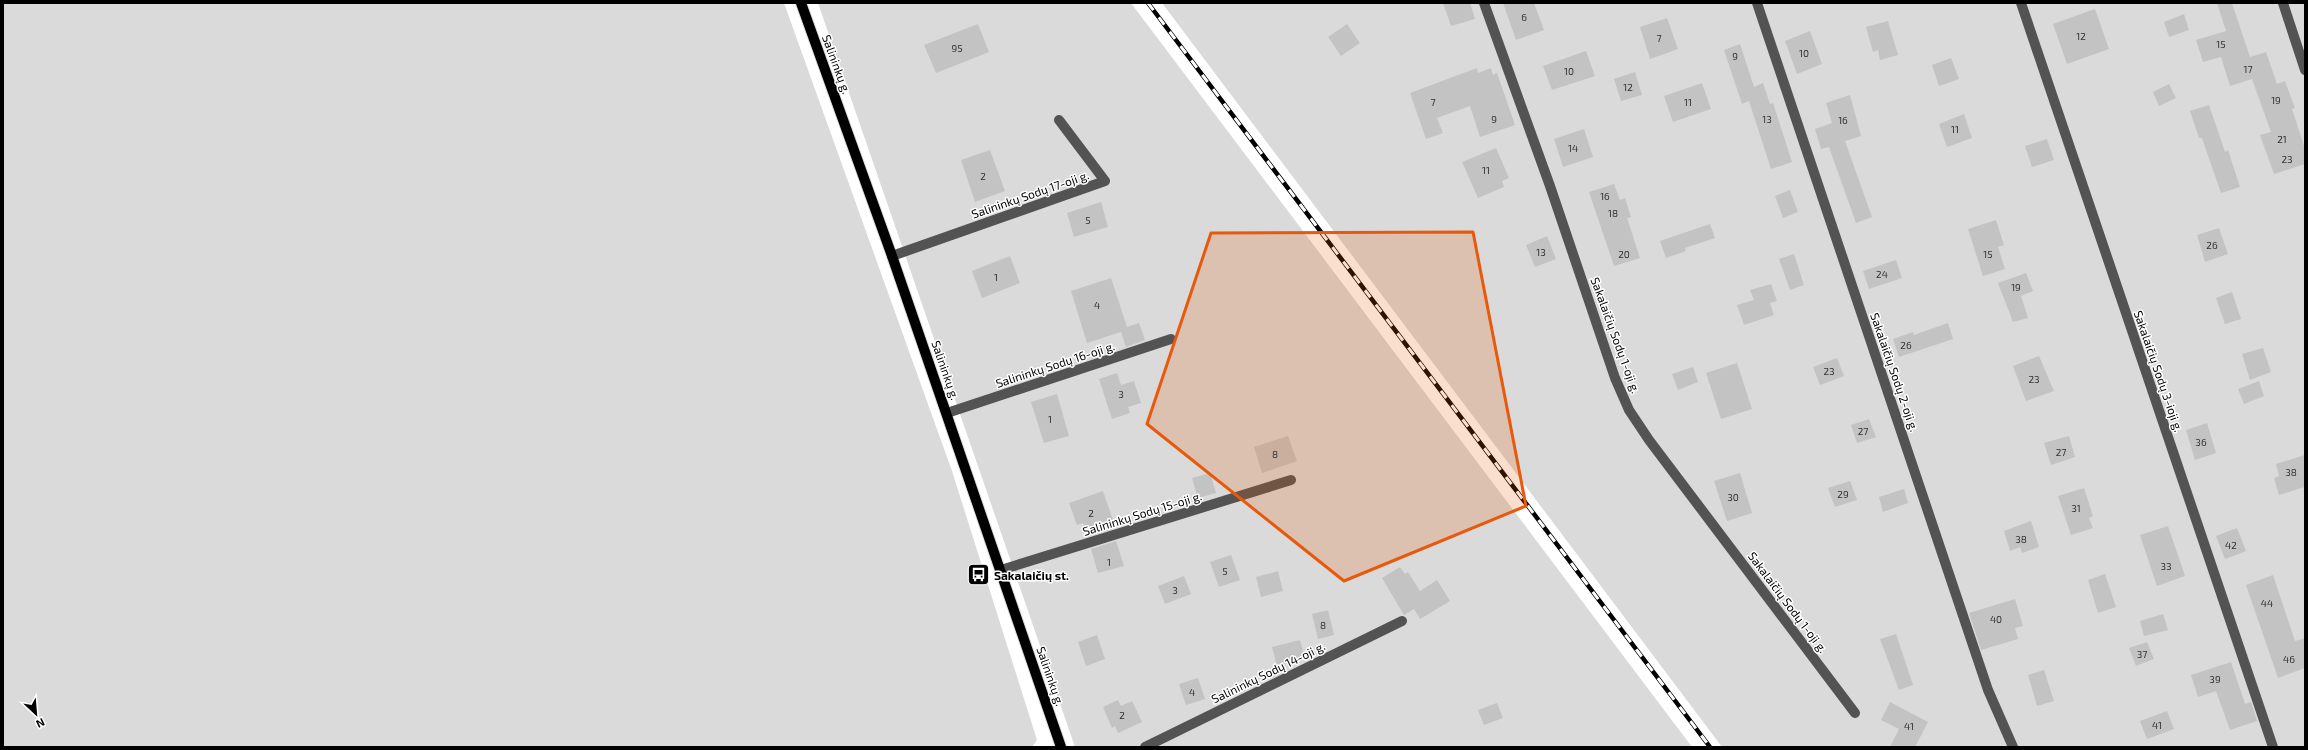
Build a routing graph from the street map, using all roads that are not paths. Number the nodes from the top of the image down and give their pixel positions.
1 (801, 3) edge
2 (1484, 3) edge
3 (1756, 3) edge
4 (2021, 3) edge
5 (2283, 3) edge
6 (2305, 70) edge
7 (1059, 120) dead end
8 (892, 256) junction
9 (1171, 339) dead end
10 (947, 413) junction
11 (1291, 480) dead end
12 (1001, 570) junction
13 (1402, 621) dead end
14 (1855, 713) dead end
15 (1061, 747) edge
16 (1145, 747) edge
17 (2013, 747) edge
18 (2273, 747) edge

1 - 8 main road, Salininkų g.
2 - 14 street, Sakalaičių Sodų 1-oji g.
3 - 17 street, Sakalaičių Sodų 2-oji g.
4 - 18 street, Sakalaičių Sodų 3-ioji g.
5 - 6 street
7 - 8 street, Salininkų Sodų 17-oji g.
8 - 10 main road, Salininkų g.
9 - 10 street, Salininkų Sodų 16-oji g.
10 - 12 main road, Salininkų g.
11 - 12 street, Salininkų Sodų 15-oji g.
12 - 15 main road, Salininkų g.
13 - 16 street, Salininkų Sodų 14-oji g.

